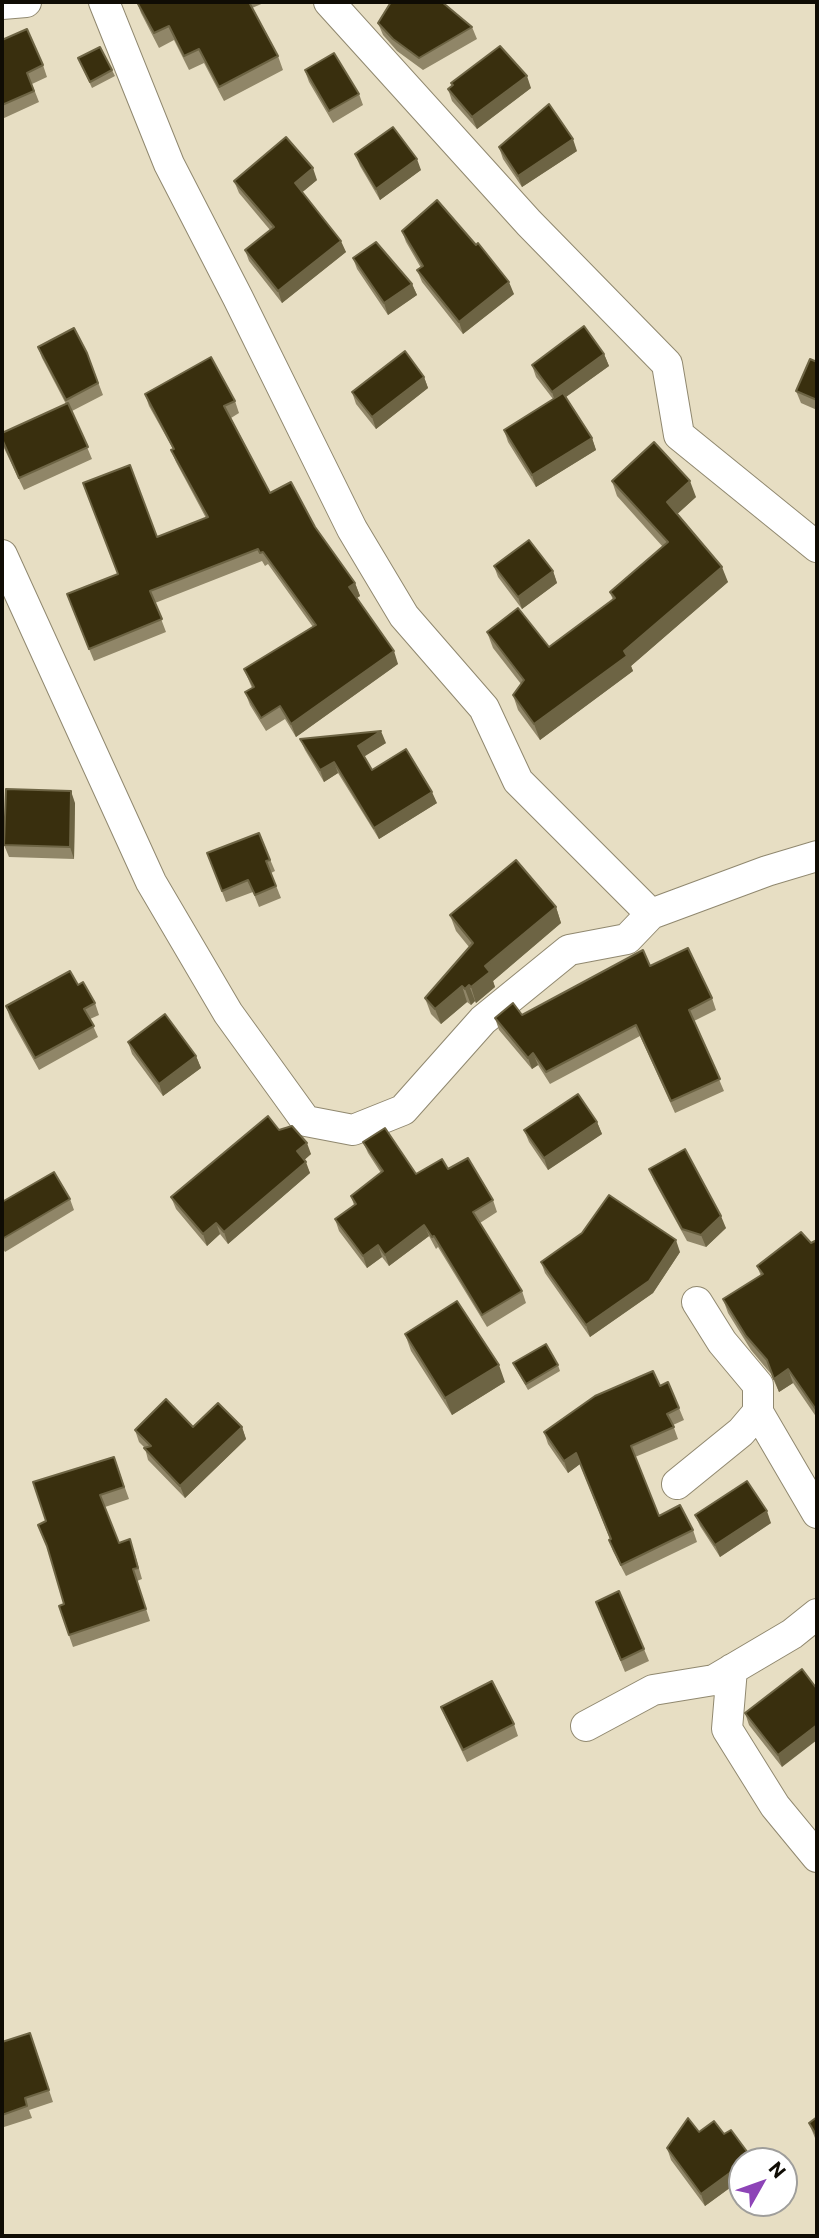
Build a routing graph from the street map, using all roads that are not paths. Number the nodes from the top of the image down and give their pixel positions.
1 (26, 2) edge
2 (104, 2) edge
3 (329, 2) edge
4 (2, 4) edge
5 (817, 547) edge
6 (2, 555) edge
7 (817, 856) edge
8 (651, 914) junction
9 (697, 1302) dead end
10 (758, 1412) junction
11 (677, 1483) dead end
12 (817, 1513) edge
13 (817, 1614) edge
14 (732, 1669) junction
15 (586, 1726) dead end
16 (817, 1857) edge

1 - 4 street
2 - 8 street
3 - 5 street
6 - 8 street
7 - 8 street
9 - 10 street
10 - 11 street
10 - 12 street
13 - 14 street
14 - 15 street
14 - 16 street

